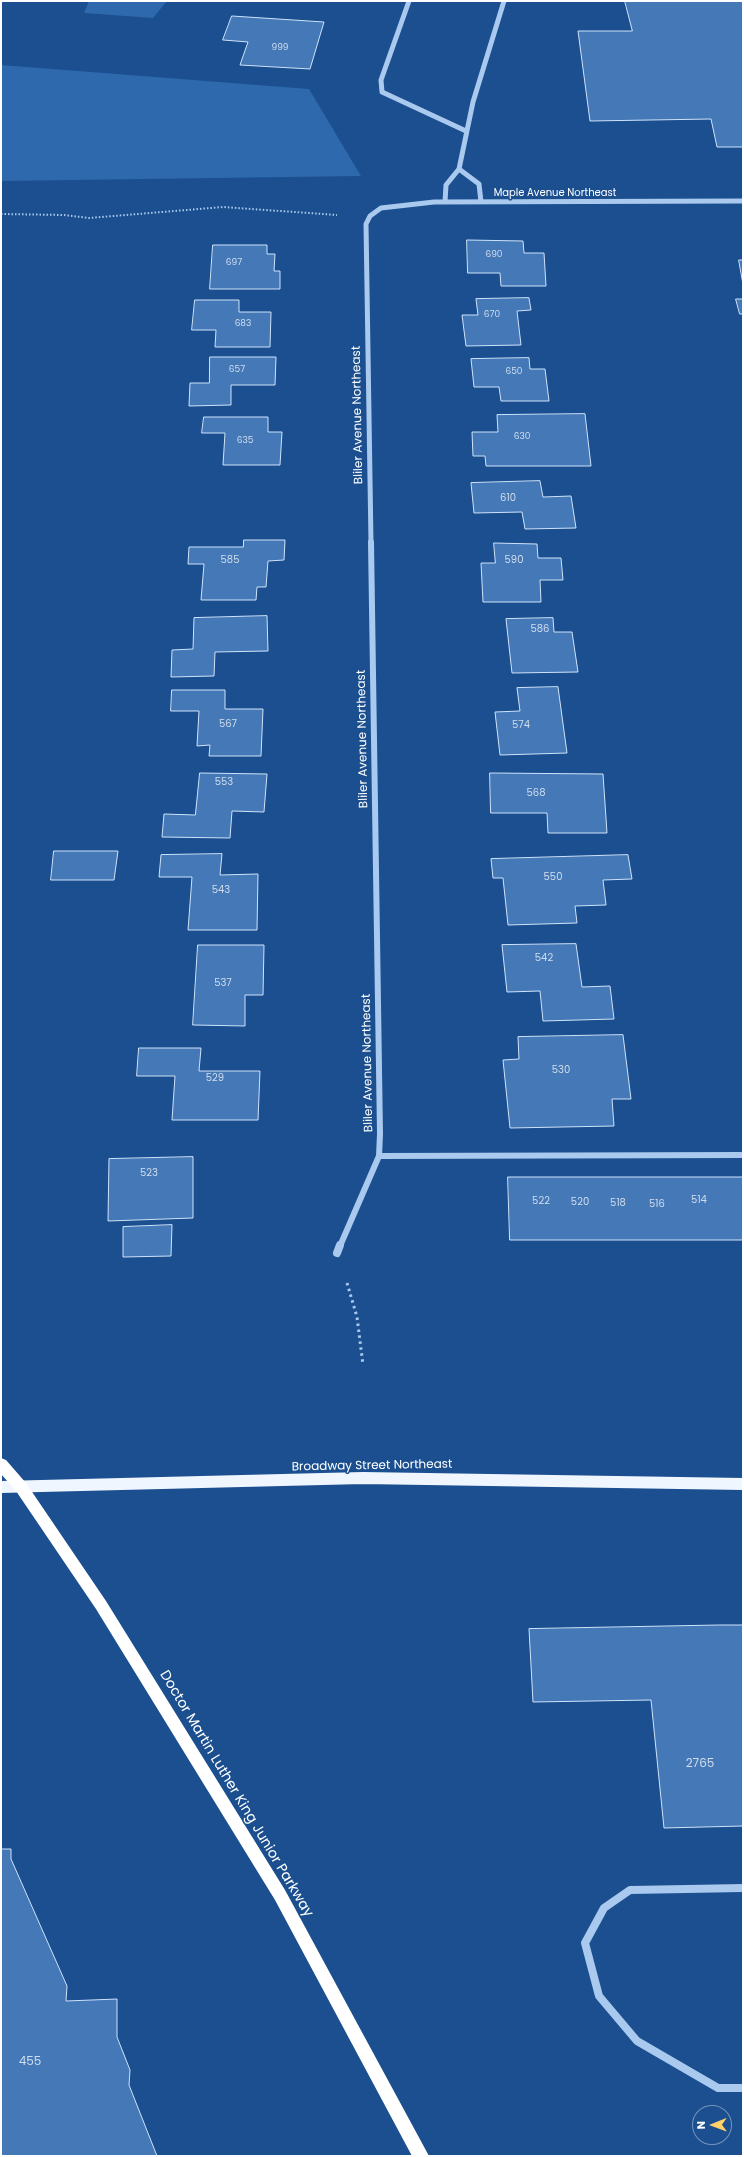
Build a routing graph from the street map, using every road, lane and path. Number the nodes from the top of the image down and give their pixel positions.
1 (410, 1) edge
2 (504, 1) edge
3 (466, 131) junction
4 (459, 169) junction
5 (743, 201) edge
6 (445, 202) junction
7 (481, 202) junction
8 (1, 214) edge
9 (370, 216) junction
10 (743, 1155) edge
11 (379, 1156) junction
12 (337, 1253) joint
13 (364, 1365) dead end
14 (1, 1464) edge
15 (743, 1484) edge
16 (1, 1487) edge
17 (21, 1487) junction
18 (743, 1888) edge
19 (743, 2088) edge
20 (421, 2156) edge

1 - 3 street
2 - 3 street
3 - 4 street
4 - 6 street
4 - 7 street
5 - 7 street, Maple Avenue Northeast
6 - 7 street, Maple Avenue Northeast
6 - 9 street, Maple Avenue Northeast
8 - 9 path
9 - 11 street, Bliler Avenue Northeast
10 - 11 street
11 - 12 street, Bliler Avenue Northeast
12 - 13 path
14 - 17 highway, Doctor Martin Luther King Junior Parkway
15 - 17 main road, Broadway Street Northeast
16 - 17 main road, Broadway Street Northeast
17 - 20 highway, Doctor Martin Luther King Junior Parkway
18 - 19 street

